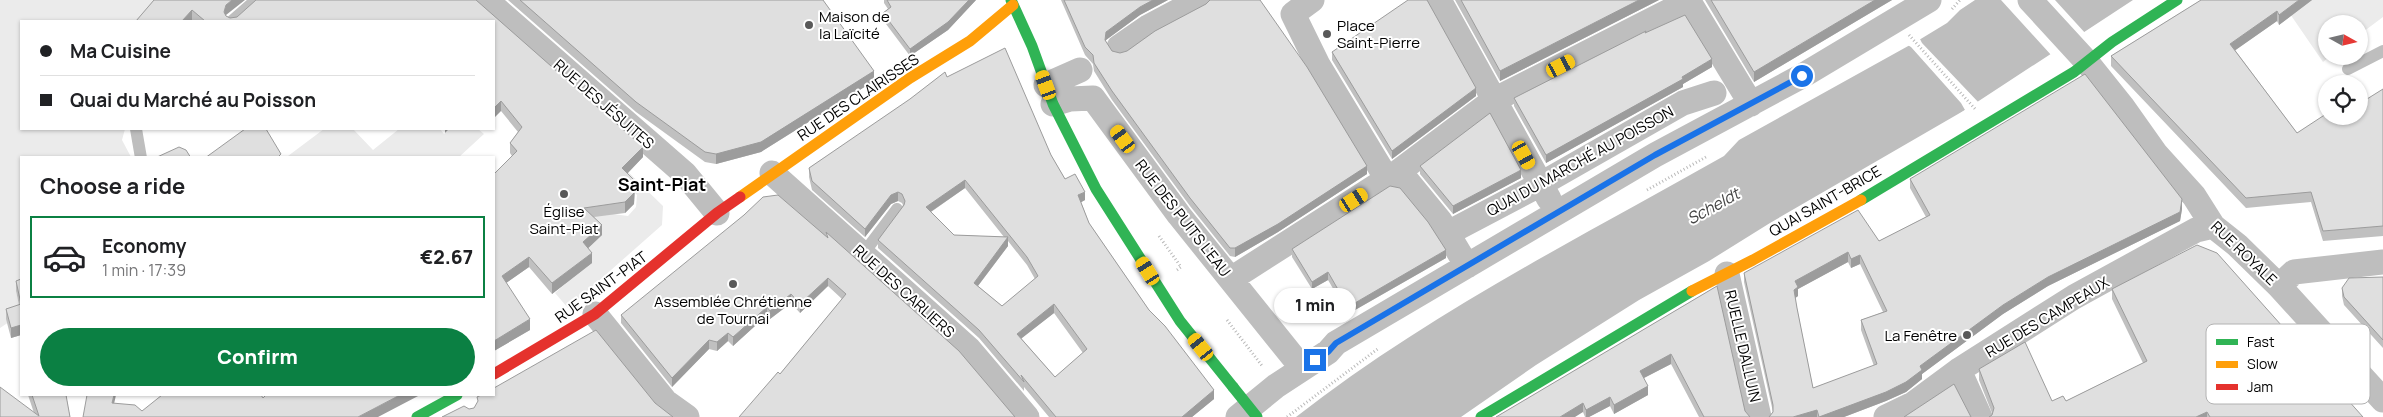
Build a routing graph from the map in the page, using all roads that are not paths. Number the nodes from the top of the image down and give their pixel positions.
1 (256, 0) edge
2 (486, 0) edge
3 (1199, 0) edge
4 (1439, 0) edge
5 (1929, 0) edge
6 (2030, 0) edge
7 (2177, 0) edge
8 (1689, 1) edge
9 (1012, 3) edge
10 (1294, 5) edge
11 (233, 20) edge
12 (1119, 47) dead end
13 (2383, 51) edge
14 (2082, 57) junction
15 (2348, 69) dead end
16 (1080, 70) dead end
17 (1714, 93) dead end
18 (1050, 95) junction
19 (1494, 100) junction
20 (1751, 104) junction
21 (136, 130) edge
22 (141, 156) edge
23 (772, 173) junction
24 (1397, 181) junction
25 (1541, 184) junction
26 (897, 209) dead end
27 (717, 212) junction
28 (1557, 214) junction
29 (2213, 226) junction
30 (1448, 233) junction
31 (863, 254) junction
32 (2383, 262) edge
33 (1467, 266) junction
34 (1727, 274) junction
35 (1231, 279) junction
36 (2279, 286) junction
37 (595, 314) junction
38 (2314, 324) edge
39 (1302, 368) junction
40 (1959, 370) junction
41 (495, 373) edge
42 (2370, 386) edge
43 (462, 397) edge
44 (2383, 400) edge
45 (417, 417) edge
46 (686, 417) edge
47 (1027, 417) edge
48 (1238, 417) edge
49 (1257, 417) edge
50 (1481, 417) edge
51 (1760, 417) edge
52 (1886, 417) edge
53 (1980, 417) edge

1 - 11 lane
2 - 27 street, RUE DES JÉSUITES
3 - 12 street
4 - 19 street
5 - 20 street
6 - 14 street, RUE ROYALE
7 - 14 street, QUAI SAINT-BRICE
8 - 19 street
8 - 20 street
9 - 18 street
9 - 23 street, RUE DES CLAIRISSES
10 - 24 street
13 - 15 lane
14 - 29 street, RUE ROYALE
14 - 34 street, QUAI SAINT-BRICE
16 - 18 street
17 - 25 street, QUAI DU MARCHÉ AU POISSON
18 - 35 street, RUE DES PUITS L'EAU
18 - 49 street, bridge
19 - 24 street
19 - 25 street
20 - 28 street
21 - 22 lane
23 - 27 street, RUE DES CLAIRISSES
23 - 31 street, RUE DES CARLIERS
24 - 30 street
24 - 35 street
25 - 28 street
25 - 30 street, QUAI DU MARCHÉ AU POISSON
26 - 31 lane
27 - 37 street, RUE SAINT-PIAT
28 - 33 street
29 - 36 street, RUE ROYALE
29 - 40 street, RUE DES CAMPEAUX
30 - 33 street
31 - 47 street, RUE DES CARLIERS
32 - 36 street
33 - 39 street
34 - 50 street, QUAI SAINT-BRICE
34 - 51 street, RUELLE DALLUIN
35 - 39 street, RUE DES PUITS L'EAU
36 - 38 street, RUE ROYALE
37 - 41 street, RUE SAINT-PIAT
37 - 46 street
39 - 48 street
40 - 52 street, RUE DES CAMPEAUX
40 - 53 street
42 - 44 street, RUE ROYALE
43 - 45 street

